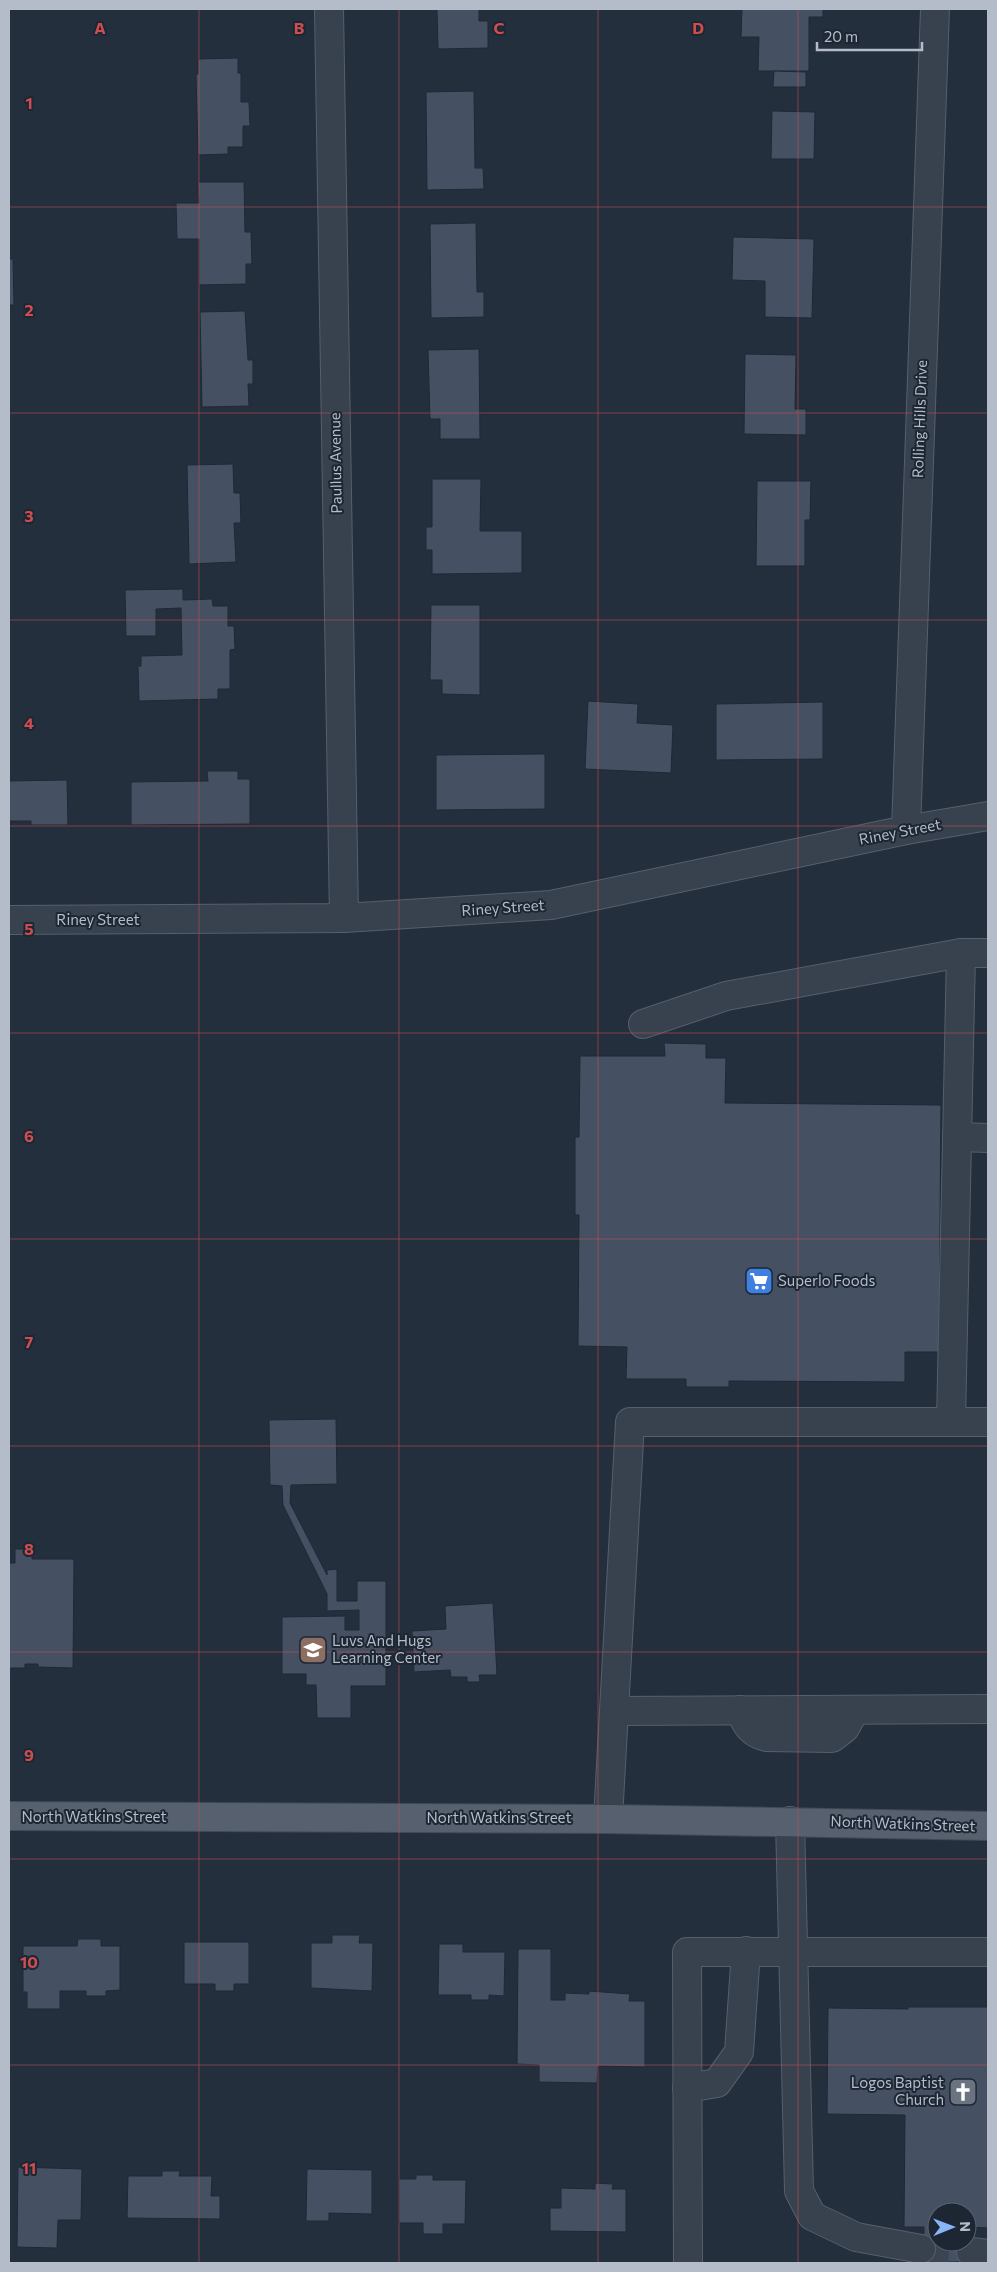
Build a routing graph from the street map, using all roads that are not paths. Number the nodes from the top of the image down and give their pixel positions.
1 (329, 9) edge
2 (935, 9) edge
3 (988, 816) edge
4 (906, 830) junction
5 (344, 918) junction
6 (9, 920) edge
7 (961, 953) junction
8 (988, 953) edge
9 (643, 1024) dead end
10 (957, 1137) junction
11 (988, 1138) edge
12 (951, 1422) junction
13 (988, 1422) edge
14 (988, 1709) edge
15 (614, 1711) junction
16 (9, 1816) edge
17 (608, 1819) junction
18 (790, 1821) junction
19 (988, 1826) edge
20 (793, 1951) junction
21 (746, 1952) junction
22 (988, 1952) edge
23 (687, 2088) junction
24 (921, 2249) tunnel mouth
25 (688, 2263) edge

1 - 5 street, Paullus Avenue
2 - 4 street, Rolling Hills Drive
3 - 4 street, Riney Street
4 - 5 street, Riney Street
5 - 6 street, Riney Street
7 - 8 street
7 - 9 street
7 - 10 street
10 - 11 street
10 - 12 street
12 - 13 street
12 - 15 street
14 - 15 street
15 - 17 street
16 - 17 main road, North Watkins Street
17 - 18 main road, North Watkins Street
18 - 19 main road, North Watkins Street
18 - 20 street
20 - 21 street
20 - 22 street
20 - 24 street
21 - 23 street
21 - 23 street
23 - 25 street

